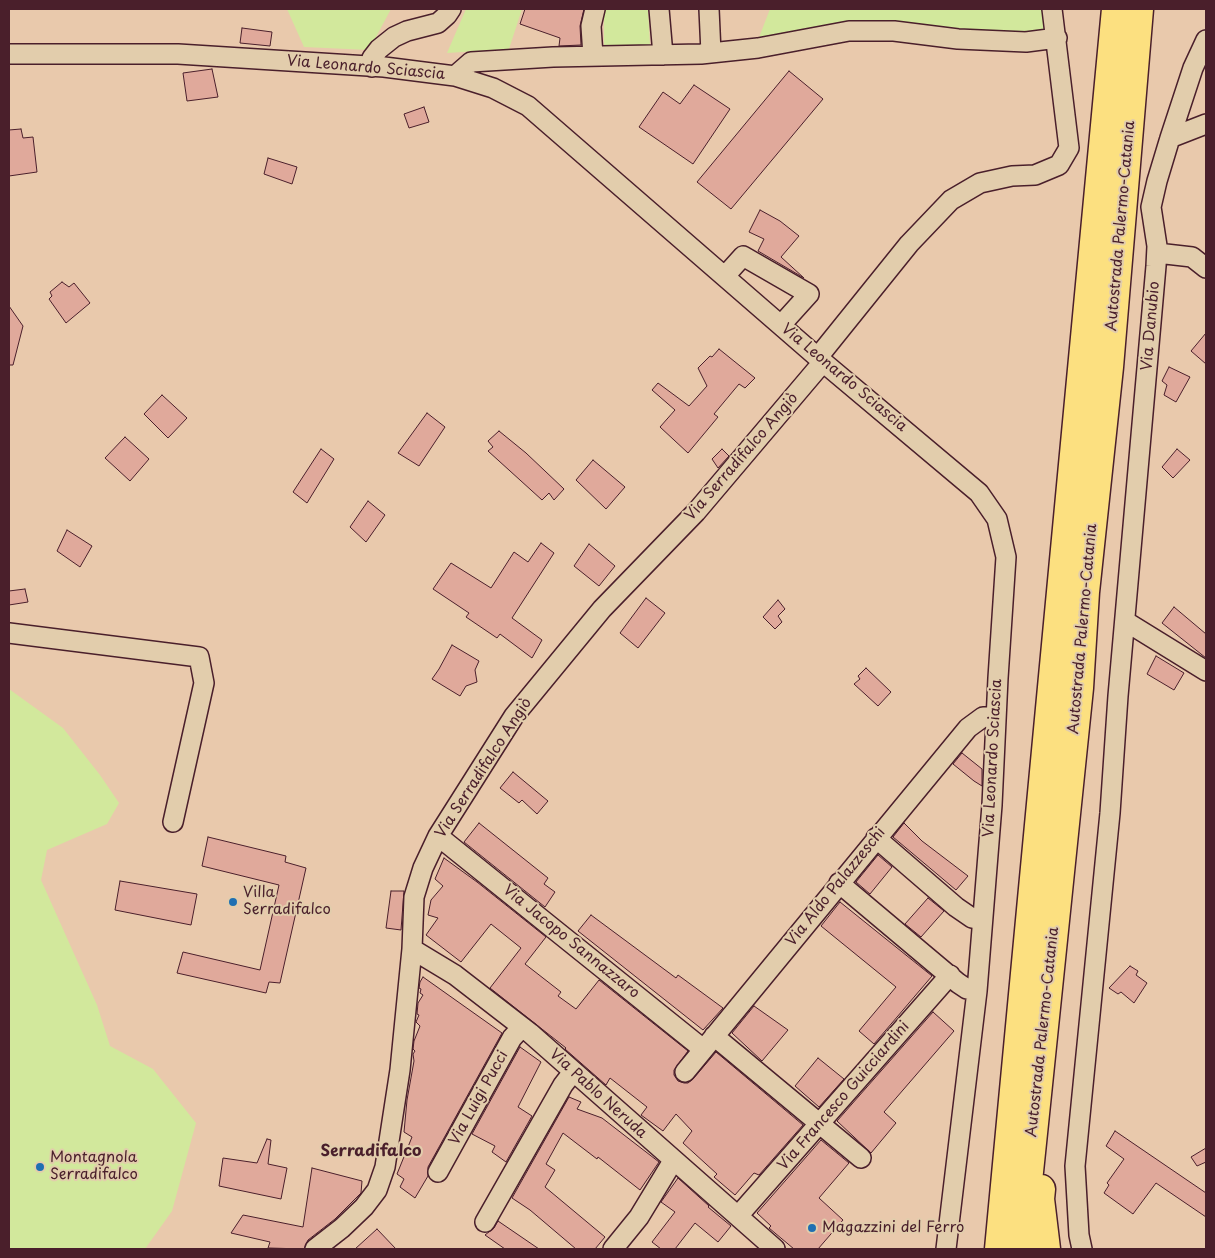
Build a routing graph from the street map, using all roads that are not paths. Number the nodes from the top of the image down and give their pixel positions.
1 (451, 9) edge
2 (595, 9) edge
3 (659, 9) edge
4 (709, 9) edge
5 (1052, 9) edge
6 (1116, 9) edge
7 (1139, 9) edge
8 (1057, 38) junction
9 (1206, 40) edge
10 (711, 53) junction
11 (9, 54) edge
12 (663, 55) junction
13 (593, 56) junction
14 (372, 66) junction
15 (455, 76) junction
16 (1206, 124) edge
17 (1170, 138) junction
18 (1157, 253) junction
19 (1206, 268) edge
20 (725, 276) junction
21 (781, 325) junction
22 (821, 359) junction
23 (1125, 622) junction
24 (9, 634) edge
25 (1206, 670) edge
26 (996, 717) junction
27 (1074, 739) junction
28 (173, 822) dead end
29 (438, 836) junction
30 (876, 838) junction
31 (839, 883) junction
32 (1032, 900) junction
33 (982, 920) junction
34 (412, 949) junction
35 (950, 976) junction
36 (977, 991) junction
37 (522, 1027) junction
38 (709, 1042) junction
39 (573, 1072) junction
40 (685, 1072) dead end
41 (820, 1122) junction
42 (861, 1158) dead end
43 (673, 1161) junction
44 (438, 1172) dead end
45 (738, 1216) junction
46 (485, 1222) dead end
47 (315, 1249) edge
48 (613, 1249) edge
49 (775, 1249) edge
50 (946, 1249) edge
51 (982, 1249) edge
52 (999, 1249) edge
53 (1021, 1249) edge
54 (1046, 1249) edge
55 (1082, 1249) edge

1 - 14 street
2 - 13 street
3 - 12 street
4 - 10 street
5 - 8 street, Via Serradifalco Angiò
6 - 32 highway, Autostrada Palermo-Catania
7 - 27 highway, Autostrada Palermo-Catania
8 - 10 street
8 - 22 street, Via Serradifalco Angiò
9 - 17 street, Via Danubio
10 - 12 street
11 - 14 street, Via Leonardo Sciascia
12 - 13 street
13 - 15 street
14 - 15 street, Via Leonardo Sciascia
15 - 20 street, Via Leonardo Sciascia
16 - 17 street
17 - 18 street, Via Danubio
18 - 19 street
18 - 23 street, Via Danubio
20 - 21 street, Via Leonardo Sciascia
20 - 21 street
21 - 22 street, Via Leonardo Sciascia
22 - 26 street, Via Leonardo Sciascia
22 - 29 street, Via Serradifalco Angiò
23 - 25 street
23 - 55 street, Via Danubio
24 - 28 street
26 - 30 street, Via Aldo Palazzeschi
26 - 33 street, Via Leonardo Sciascia
27 - 53 highway, Autostrada Palermo-Catania
27 - 54 highway
29 - 34 street, Via Serradifalco Angiò
29 - 38 street, Via Jacopo Sannazzaro
30 - 31 street, Via Aldo Palazzeschi
30 - 33 street
31 - 35 street
31 - 38 street, Via Aldo Palazzeschi
32 - 51 highway
32 - 52 highway, Autostrada Palermo-Catania
33 - 36 street, Via Leonardo Sciascia
34 - 37 street, Via Pablo Neruda
34 - 47 street, Via Serradifalco Angiò
35 - 36 street
35 - 41 street, Via Francesco Guicciardini
36 - 50 street, Via Leonardo Sciascia
37 - 39 street, Via Pablo Neruda
37 - 44 street, Via Luigi Pucci
38 - 40 street, Via Aldo Palazzeschi
38 - 41 street, Via Jacopo Sannazzaro
39 - 43 street, Via Pablo Neruda
39 - 46 street
41 - 42 street, Via Jacopo Sannazzaro
41 - 45 street, Via Francesco Guicciardini
43 - 45 street, Via Pablo Neruda
43 - 48 street
45 - 49 street, Via Pablo Neruda

